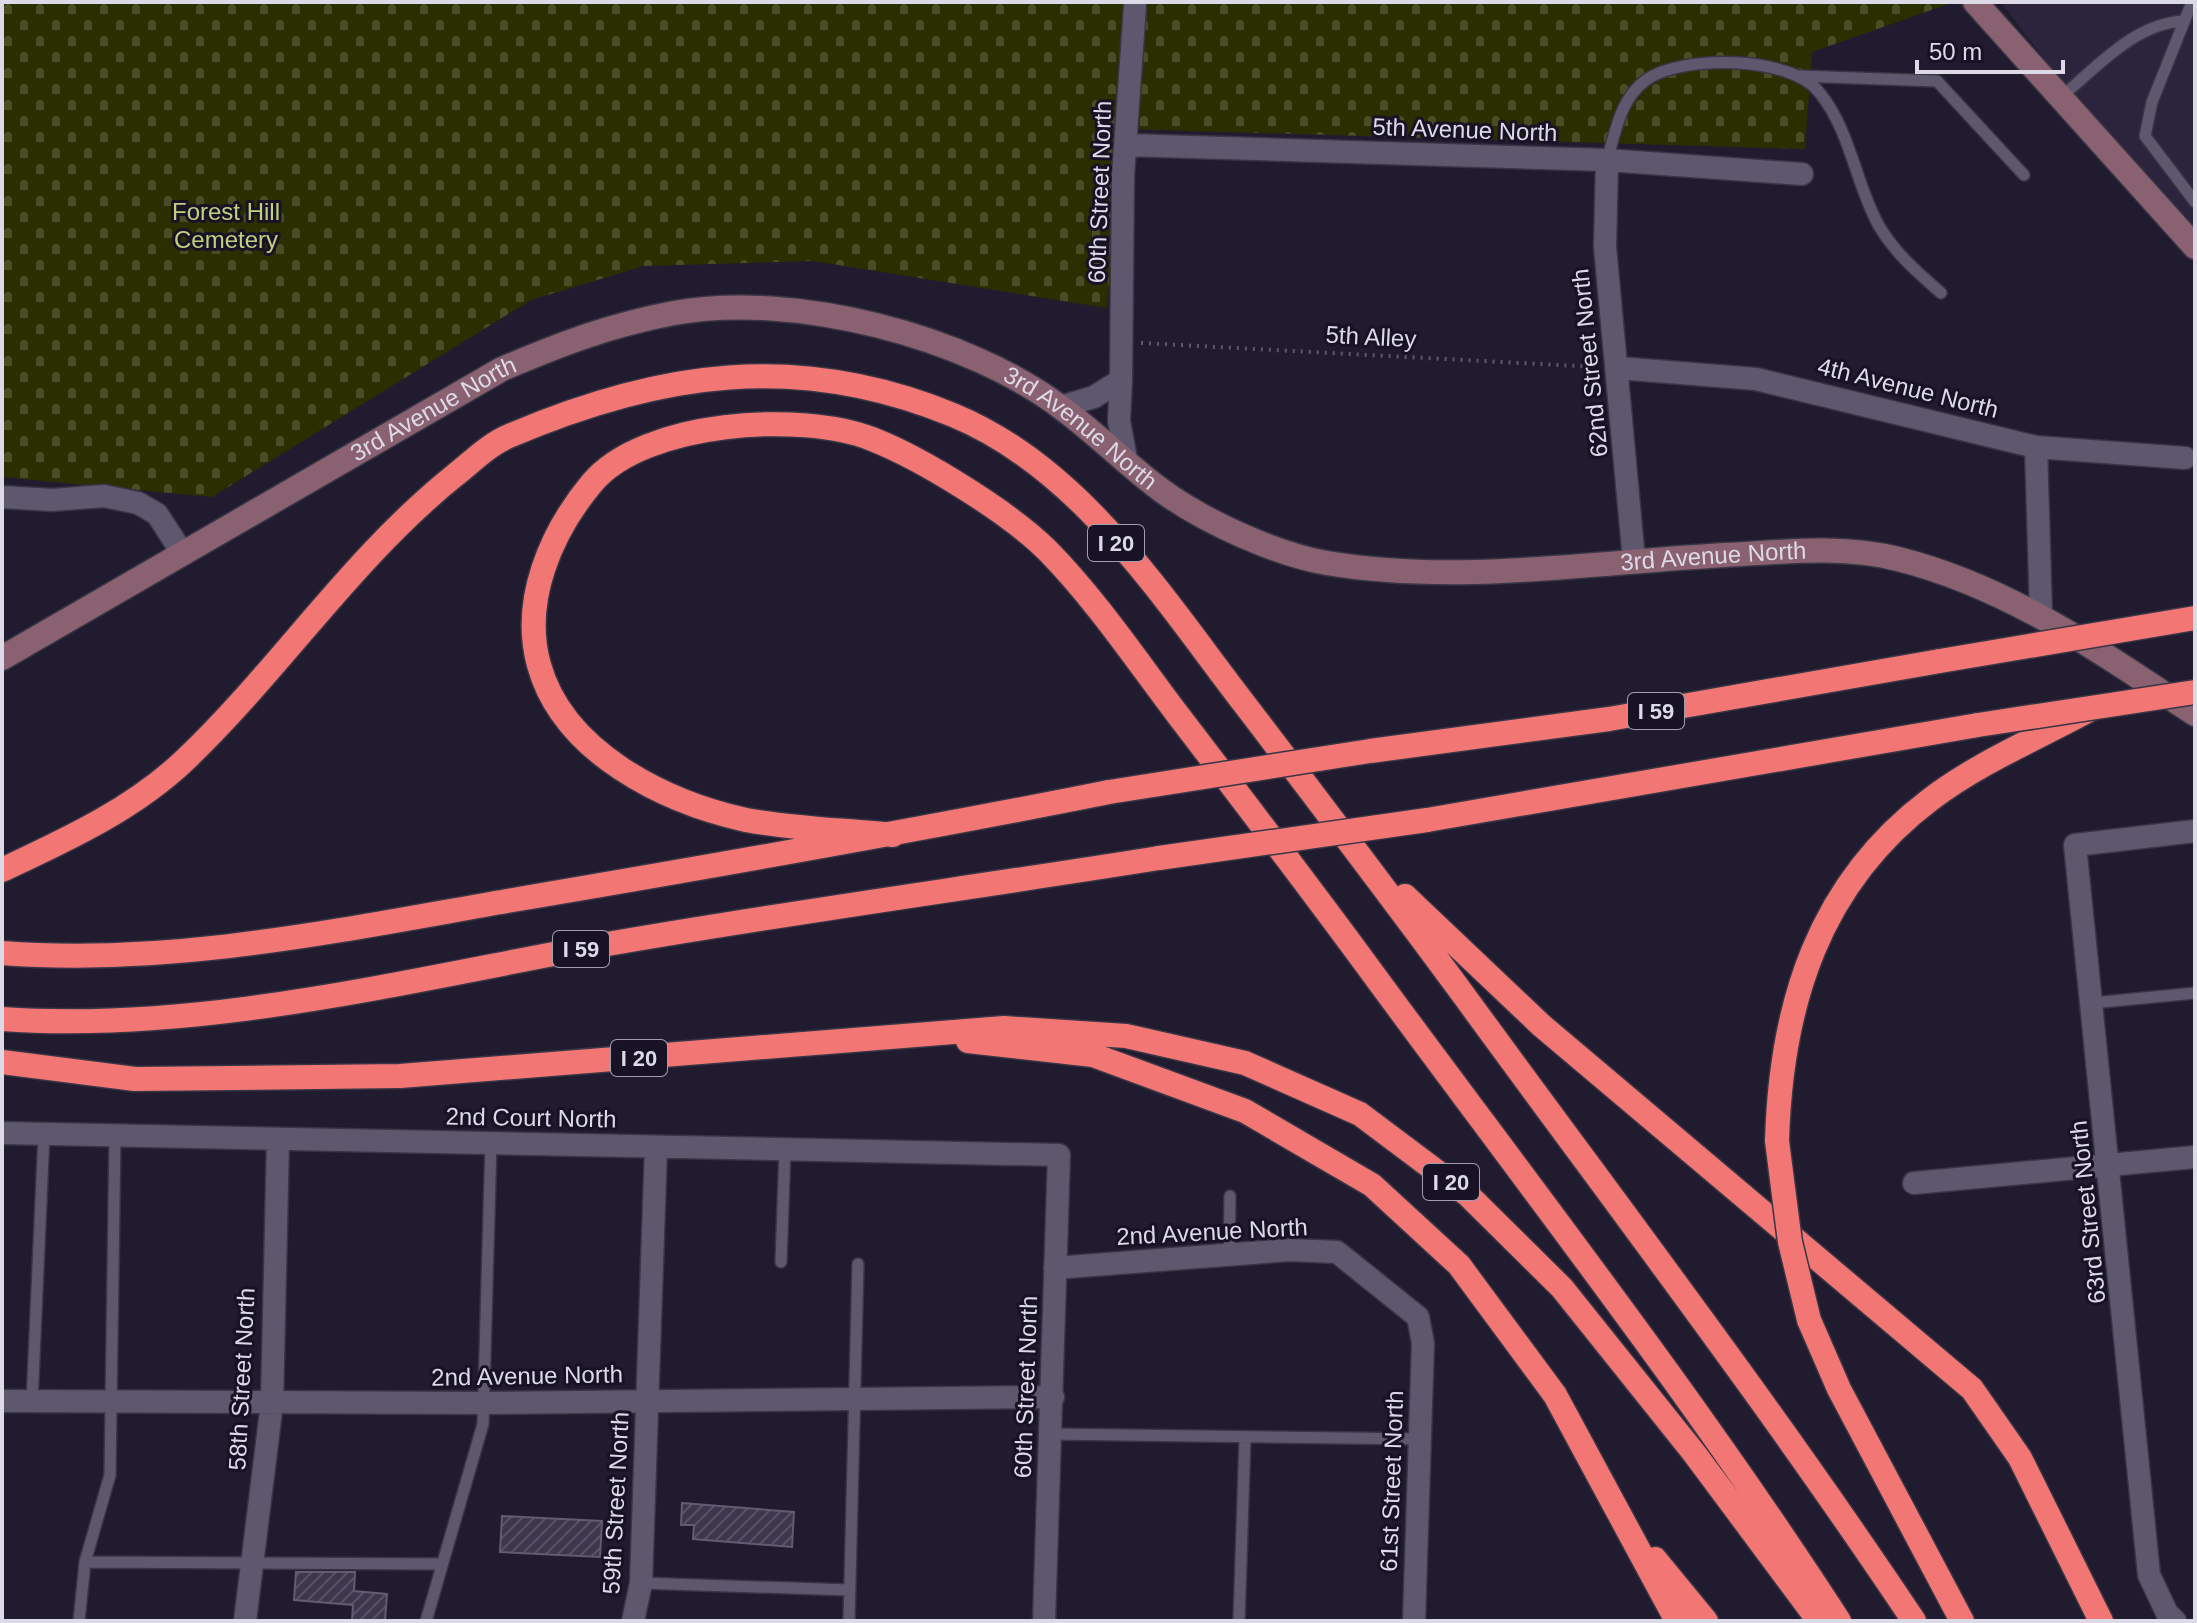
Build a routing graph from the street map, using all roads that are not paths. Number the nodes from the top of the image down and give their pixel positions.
1 (1975, 2) edge
2 (2192, 2) edge
3 (1135, 6) dead end
4 (2184, 21) junction
5 (1800, 76) junction
6 (2061, 97) junction
7 (1127, 145) junction
8 (1607, 160) junction
9 (1802, 174) dead end
10 (2024, 175) dead end
11 (2195, 202) edge
12 (2195, 247) edge
13 (1941, 293) dead end
14 (1618, 368) junction
15 (1121, 380) junction
16 (1060, 407) junction
17 (2036, 447) junction
18 (2185, 458) dead end
19 (1126, 459) junction
20 (2, 497) edge
21 (183, 554) junction
22 (1634, 560) junction
23 (2041, 614) junction
24 (2195, 618) edge
25 (2, 658) edge
26 (2195, 692) edge
27 (2098, 705) junction
28 (2195, 714) edge
29 (2195, 831) edge
30 (893, 835) junction
31 (1357, 851) junction
32 (2, 870) edge
33 (2, 953) edge
34 (2195, 993) edge
35 (2092, 1003) junction
36 (2, 1019) edge
37 (914, 1036) junction
38 (2, 1062) edge
39 (2, 1133) edge
40 (44, 1134) junction
41 (115, 1135) junction
42 (278, 1139) junction
43 (491, 1143) junction
44 (656, 1147) junction
45 (785, 1149) junction
46 (1059, 1155) joint
47 (2195, 1157) edge
48 (2110, 1166) junction
49 (1914, 1183) dead end
50 (1230, 1196) dead end
51 (1229, 1255) junction
52 (781, 1262) dead end
53 (858, 1264) dead end
54 (1055, 1268) junction
55 (1423, 1343) joint
56 (1053, 1397) junction
57 (2, 1401) edge
58 (110, 1401) junction
59 (647, 1401) junction
60 (855, 1401) junction
61 (32, 1402) junction
62 (272, 1403) junction
63 (484, 1403) junction
64 (1050, 1434) junction
65 (1245, 1438) junction
66 (1419, 1439) junction
67 (1634, 1537) junction
68 (85, 1562) junction
69 (253, 1563) junction
70 (442, 1564) junction
71 (641, 1583) junction
72 (849, 1590) junction
73 (79, 1621) edge
74 (245, 1621) edge
75 (426, 1621) edge
76 (633, 1621) edge
77 (849, 1621) edge
78 (1044, 1621) edge
79 (1239, 1621) edge
80 (1414, 1621) edge
81 (1677, 1621) edge
82 (1706, 1621) edge
83 (1819, 1621) edge
84 (1839, 1621) edge
85 (1914, 1621) edge
86 (1962, 1621) edge
87 (2101, 1621) edge
88 (2175, 1621) edge

1 - 6 street
2 - 4 lane
3 - 7 street, 60th Street North
4 - 6 lane
4 - 11 lane
5 - 8 lane
5 - 10 lane
5 - 13 lane
6 - 12 street
7 - 8 street, 5th Avenue North
7 - 15 street, 60th Street North
8 - 9 street, 5th Avenue North
8 - 14 street, 62nd Street North
14 - 17 street, 4th Avenue North
14 - 22 street, 62nd Street North
15 - 16 street
15 - 19 street, 60th Street North
16 - 19 street, 3rd Avenue North
16 - 21 street, 3rd Avenue North
17 - 18 street, 4th Avenue North
17 - 23 street
19 - 22 street, 3rd Avenue North
20 - 21 street
21 - 25 street, 3rd Avenue North
22 - 23 street, 3rd Avenue North
23 - 28 street, 3rd Avenue North
24 - 30 highway, I 59, bridge
26 - 27 highway, I 59, bridge
27 - 36 highway, I 59, bridge
27 - 86 highway, bridge
29 - 35 street, 63rd Street North
30 - 33 highway, I 59
30 - 84 highway
31 - 32 highway, I 20
31 - 85 highway, I 20
31 - 87 highway
34 - 35 lane
35 - 48 street, 63rd Street North
37 - 38 highway, I 20
37 - 67 highway
37 - 83 highway, I 20
39 - 40 street, 2nd Court North
40 - 41 street, 2nd Court North
40 - 61 lane
41 - 42 street, 2nd Court North
41 - 58 lane
42 - 43 street, 2nd Court North
42 - 62 street, 58th Street North
43 - 44 street, 2nd Court North
43 - 63 lane
44 - 45 street, 2nd Court North
44 - 59 street, 59th Street North
45 - 46 street, 2nd Court North
45 - 52 lane
46 - 54 street, 60th Street North
47 - 48 street
48 - 49 street
48 - 88 street, 63rd Street North
50 - 51 lane
51 - 54 street, 2nd Avenue North
51 - 55 street, 2nd Avenue North
53 - 60 lane
54 - 56 street, 60th Street North
55 - 66 street, 61st Street North
56 - 60 street, 2nd Avenue North
56 - 64 street, 60th Street North
57 - 61 street, 2nd Avenue North
58 - 61 street, 2nd Avenue North
58 - 62 street, 2nd Avenue North
58 - 68 lane
59 - 60 street, 2nd Avenue North
59 - 63 street, 2nd Avenue North
59 - 71 street, 59th Street North
60 - 72 lane
62 - 63 street, 2nd Avenue North
62 - 69 street, 58th Street North
63 - 70 lane
64 - 65 lane
64 - 78 street, 60th Street North
65 - 66 lane
65 - 79 lane
66 - 80 street, 61st Street North
67 - 81 highway
67 - 82 highway
68 - 69 lane
68 - 73 lane
69 - 70 lane
69 - 74 street, 58th Street North
70 - 75 lane
71 - 72 lane
71 - 76 street, 59th Street North
72 - 77 lane

